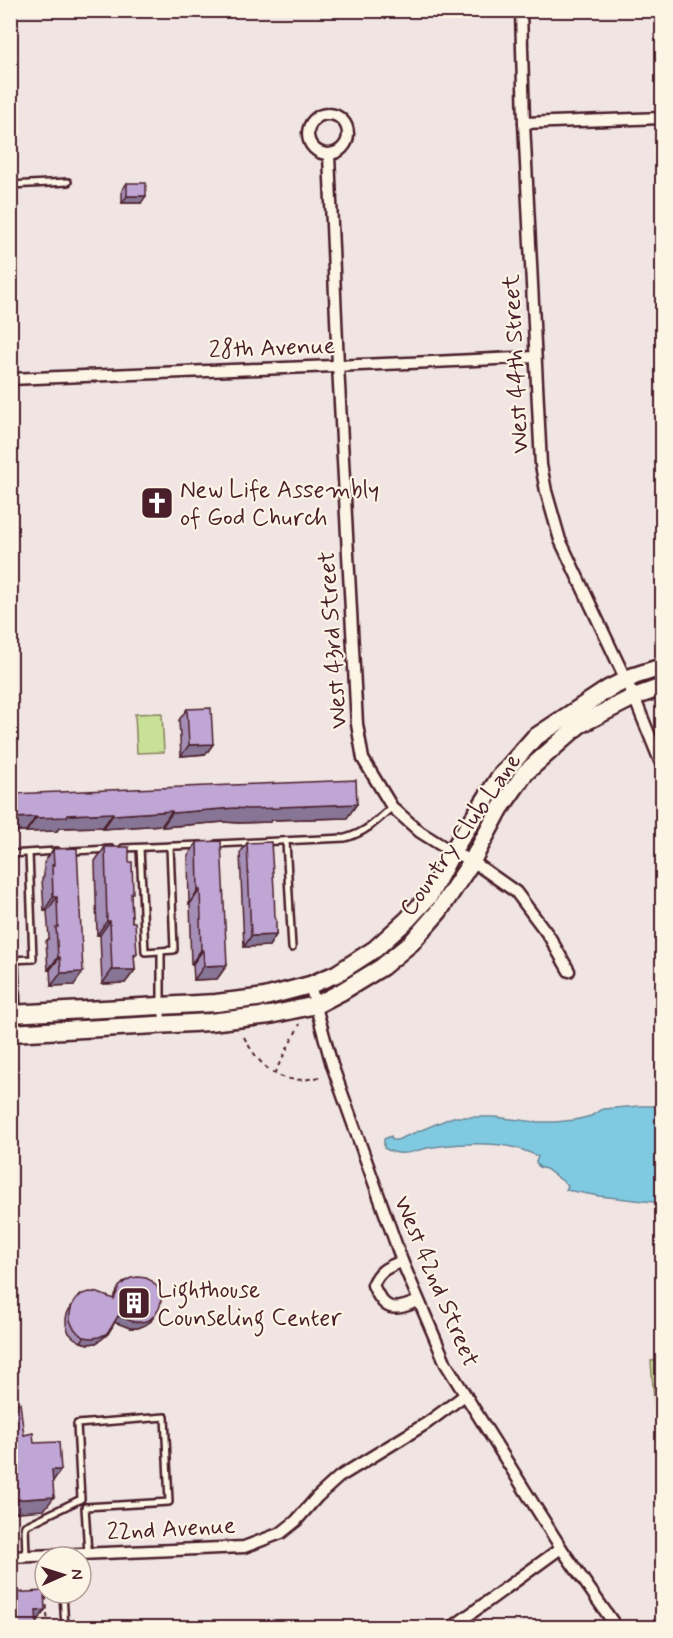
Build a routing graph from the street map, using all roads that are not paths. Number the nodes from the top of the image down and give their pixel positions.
1 (521, 10) edge
2 (663, 118) edge
3 (524, 123) junction
4 (329, 154) dead end
5 (68, 182) dead end
6 (10, 185) edge
7 (535, 357) junction
8 (338, 365) junction
9 (10, 379) edge
10 (663, 667) edge
11 (626, 680) junction
12 (663, 687) edge
13 (634, 697) junction
14 (663, 766) edge
15 (392, 807) junction
16 (286, 841) junction
17 (170, 846) junction
18 (140, 848) junction
19 (452, 852) junction
20 (29, 853) junction
21 (10, 854) edge
22 (472, 861) junction
23 (292, 948) dead end
24 (160, 951) junction
25 (13, 959) edge
26 (569, 971) dead end
27 (310, 985) junction
28 (316, 1005) junction
29 (161, 1006) junction
30 (14, 1014) edge
31 (163, 1025) junction
32 (10, 1033) edge
33 (402, 1261) junction
34 (418, 1301) junction
35 (465, 1395) junction
36 (87, 1545) edge
37 (561, 1548) junction
38 (93, 1553) edge
39 (26, 1556) junction
40 (33, 1556) edge
41 (10, 1557) edge
42 (64, 1605) edge
43 (65, 1628) edge
44 (451, 1628) edge
45 (617, 1628) edge

1 - 3 street, West 44th Street
2 - 3 street
3 - 7 street, West 44th Street
4 - 8 street, West 43rd Street
5 - 6 lane
7 - 8 street, 28th Avenue
7 - 11 street, West 44th Street
8 - 9 street, 28th Avenue
8 - 15 street, West 43rd Street
10 - 11 street, Country Club Lane
11 - 13 street, West 44th Street
11 - 19 street, Country Club Lane
12 - 13 street, Country Club Lane
13 - 14 street, West 44th Street
13 - 22 street, Country Club Lane
15 - 16 lane
15 - 19 street, West 43rd Street
16 - 17 lane
16 - 23 lane
17 - 18 lane
17 - 24 lane
18 - 20 lane
18 - 24 lane
19 - 22 street, West 43rd Street
19 - 27 street, Country Club Lane
20 - 21 lane
20 - 25 lane
22 - 26 street, West 43rd Street
22 - 28 street, Country Club Lane
24 - 29 lane
25 - 30 lane
27 - 28 street, West 42nd Street
27 - 29 street, Country Club Lane
28 - 31 street, Country Club Lane
28 - 33 street, West 42nd Street
29 - 30 street, Country Club Lane
29 - 31 lane
31 - 32 street, Country Club Lane
33 - 34 street, West 42nd Street
33 - 34 street
34 - 35 street, West 42nd Street
35 - 37 street, West 42nd Street
35 - 38 street, 22nd Avenue
36 - 39 lane
37 - 44 street
37 - 45 street, West 42nd Street
39 - 40 street, 22nd Avenue
39 - 41 street, 22nd Avenue
42 - 43 lane

